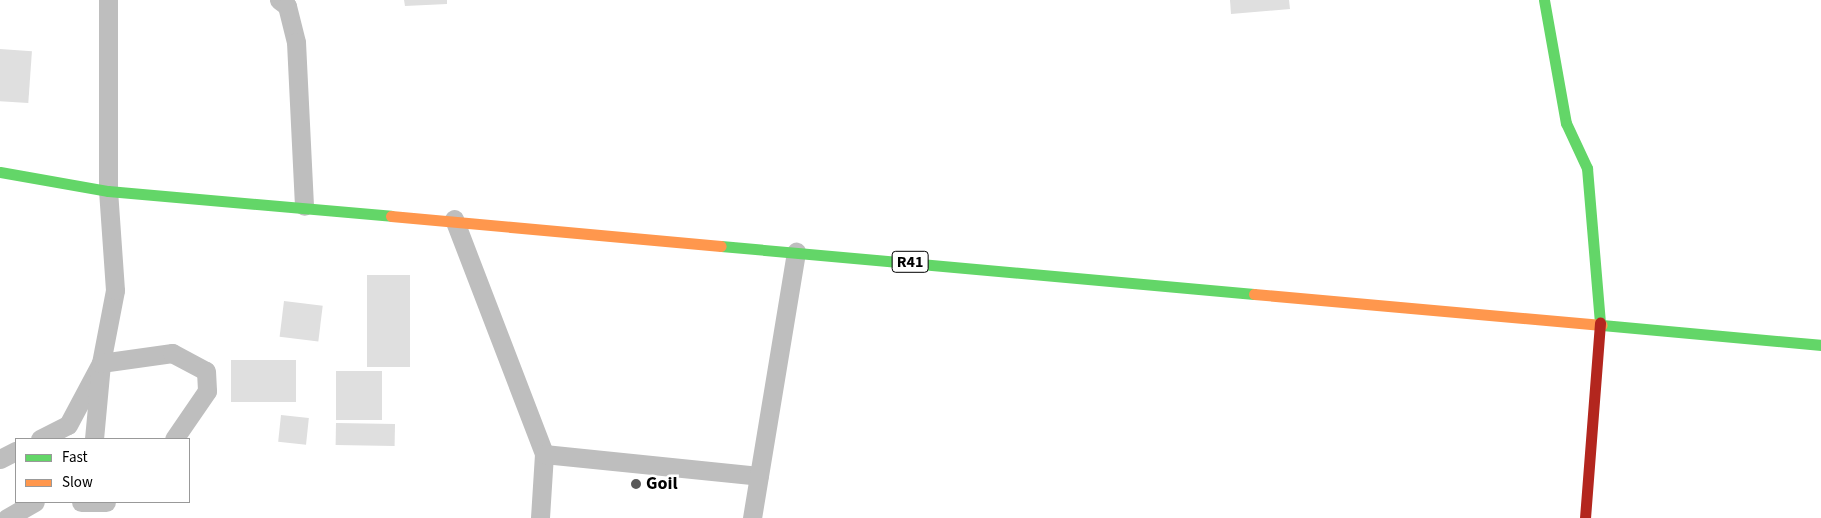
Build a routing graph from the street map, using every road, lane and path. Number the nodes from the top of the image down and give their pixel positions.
1 (108, 0) edge
2 (279, 0) edge
3 (1544, 0) edge
4 (0, 172) edge
5 (108, 191) junction
6 (304, 206) junction
7 (454, 219) junction
8 (796, 252) junction
9 (1600, 324) junction
10 (1821, 345) edge
11 (100, 364) junction
12 (42, 438) edge
13 (94, 438) edge
14 (175, 438) edge
15 (15, 452) edge
16 (544, 454) junction
17 (0, 459) edge
18 (759, 476) junction
19 (33, 503) edge
20 (86, 503) edge
21 (102, 507) edge
22 (7, 518) edge
23 (540, 518) edge
24 (752, 518) edge
25 (1586, 518) edge

1 - 5 lane
2 - 6 lane
3 - 9 main road
4 - 5 main road, R41
5 - 6 main road, R41
5 - 11 lane
6 - 7 main road, R41
7 - 8 main road, R41
7 - 16 lane
8 - 9 main road, R41
8 - 18 lane
9 - 10 main road, R41
9 - 25 main road
11 - 12 lane
11 - 13 lane
11 - 14 lane
15 - 17 lane
16 - 18 lane
16 - 23 lane
18 - 24 lane
19 - 22 lane
20 - 21 lane

